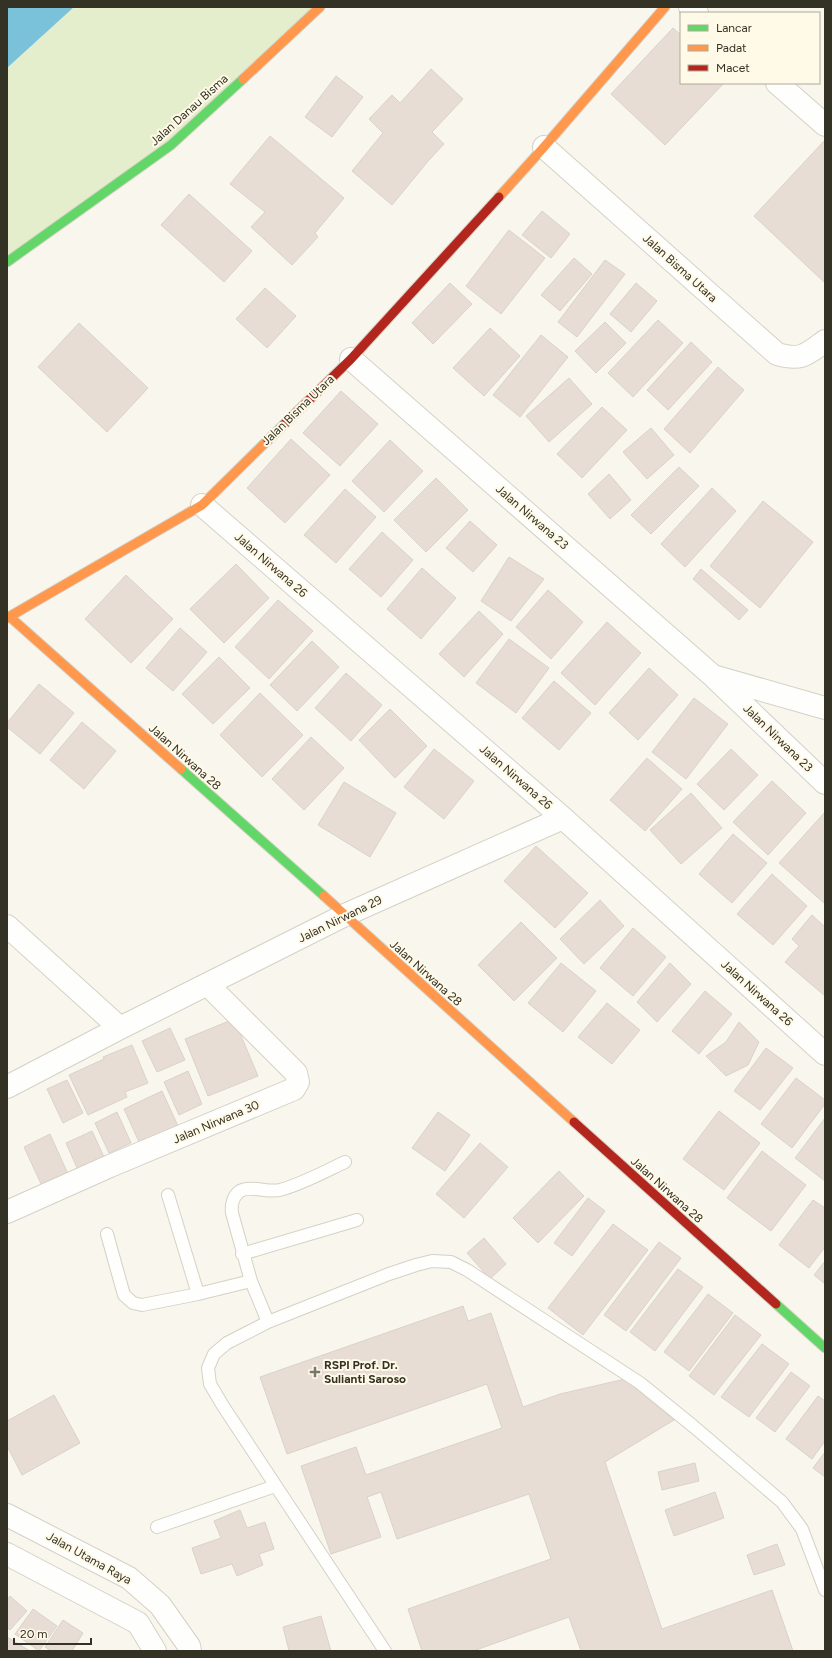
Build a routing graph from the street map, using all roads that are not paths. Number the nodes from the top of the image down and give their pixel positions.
1 (320, 7) edge
2 (665, 7) edge
3 (778, 84) edge
4 (825, 125) edge
5 (544, 147) junction
6 (7, 262) edge
7 (825, 341) edge
8 (351, 359) junction
9 (202, 505) junction
10 (8, 618) edge
11 (713, 676) junction
12 (825, 708) edge
13 (825, 783) edge
14 (563, 818) junction
15 (345, 916) junction
16 (7, 926) edge
17 (208, 985) junction
18 (120, 1028) junction
19 (825, 1054) edge
20 (7, 1087) edge
21 (345, 1162) dead end
22 (168, 1195) dead end
23 (7, 1212) edge
24 (357, 1220) dead end
25 (107, 1234) dead end
26 (242, 1254) junction
27 (251, 1281) junction
28 (198, 1294) junction
29 (268, 1322) junction
30 (825, 1348) edge
31 (275, 1486) junction
32 (7, 1515) edge
33 (157, 1527) dead end
34 (7, 1554) edge
35 (825, 1590) edge
36 (155, 1651) edge
37 (190, 1651) edge
38 (384, 1651) edge

1 - 6 street, Jalan Danau Bisma
2 - 5 street, Jalan Bisma Utara
3 - 4 street
5 - 7 street, Jalan Bisma Utara
5 - 8 street, Jalan Bisma Utara
8 - 9 street, Jalan Bisma Utara
8 - 11 street, Jalan Nirwana 23
9 - 10 street, Jalan Bisma Utara
9 - 14 street, Jalan Nirwana 26
10 - 15 street, Jalan Nirwana 28
11 - 12 street, Jalan Nirwana 23
11 - 13 street, Jalan Nirwana 23
14 - 15 street, Jalan Nirwana 29
14 - 19 street, Jalan Nirwana 26
15 - 17 street, Jalan Nirwana 29
15 - 30 street, Jalan Nirwana 28
16 - 18 street
17 - 18 street, Jalan Nirwana 29
17 - 23 street, Jalan Nirwana 30
18 - 20 street, Jalan Nirwana 29
21 - 26 lane
22 - 28 lane
24 - 26 lane
25 - 28 lane
26 - 27 lane
27 - 28 lane
27 - 29 lane
29 - 31 lane
29 - 35 lane
31 - 33 lane
31 - 38 lane
32 - 37 street, Jalan Utama Raya
34 - 36 street

